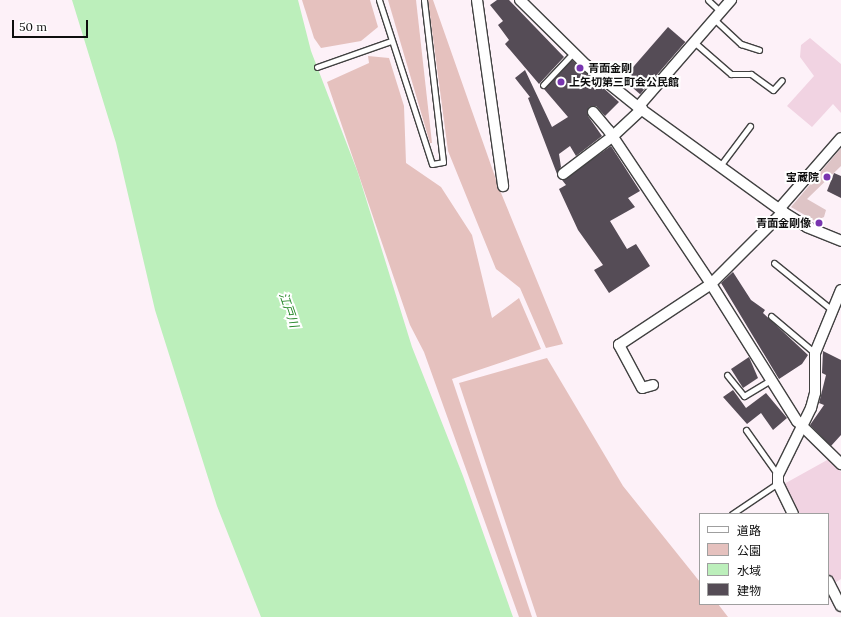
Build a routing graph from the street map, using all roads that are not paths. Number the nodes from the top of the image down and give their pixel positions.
1 (379, 0) edge
2 (424, 0) edge
3 (477, 0) edge
4 (520, 0) edge
5 (708, 0) edge
6 (731, 0) edge
7 (718, 15) junction
8 (391, 41) junction
9 (694, 42) junction
10 (759, 50) dead end
11 (573, 53) junction
12 (317, 67) dead end
13 (782, 80) dead end
14 (543, 85) dead end
15 (640, 108) junction
16 (593, 112) dead end
17 (750, 126) dead end
18 (613, 136) junction
19 (841, 138) edge
20 (720, 166) junction
21 (563, 174) dead end
22 (504, 186) dead end
23 (781, 211) junction
24 (841, 242) edge
25 (774, 263) dead end
26 (711, 284) junction
27 (841, 290) edge
28 (832, 310) junction
29 (771, 316) dead end
30 (815, 353) junction
31 (727, 376) dead end
32 (772, 379) junction
33 (653, 385) dead end
34 (802, 426) junction
35 (746, 430) dead end
36 (841, 464) edge
37 (778, 479) junction
38 (733, 513) edge
39 (793, 513) edge
40 (829, 584) edge
41 (841, 606) edge

1 - 8 lane
2 - 8 lane
3 - 22 street
4 - 11 street
5 - 7 lane
6 - 7 street
7 - 9 street
7 - 10 lane
8 - 12 lane
9 - 13 lane
9 - 15 street
11 - 14 lane
11 - 15 street
15 - 18 street
15 - 20 street
16 - 18 street
17 - 20 lane
18 - 21 street
18 - 26 street
19 - 23 street
20 - 23 street
23 - 24 street
23 - 26 street
25 - 28 lane
26 - 32 street
26 - 33 street
27 - 28 street
28 - 30 street
29 - 30 lane
30 - 34 street
31 - 32 lane
32 - 34 street
34 - 36 street
34 - 37 street
35 - 37 lane
37 - 38 lane
37 - 39 street
40 - 41 street

